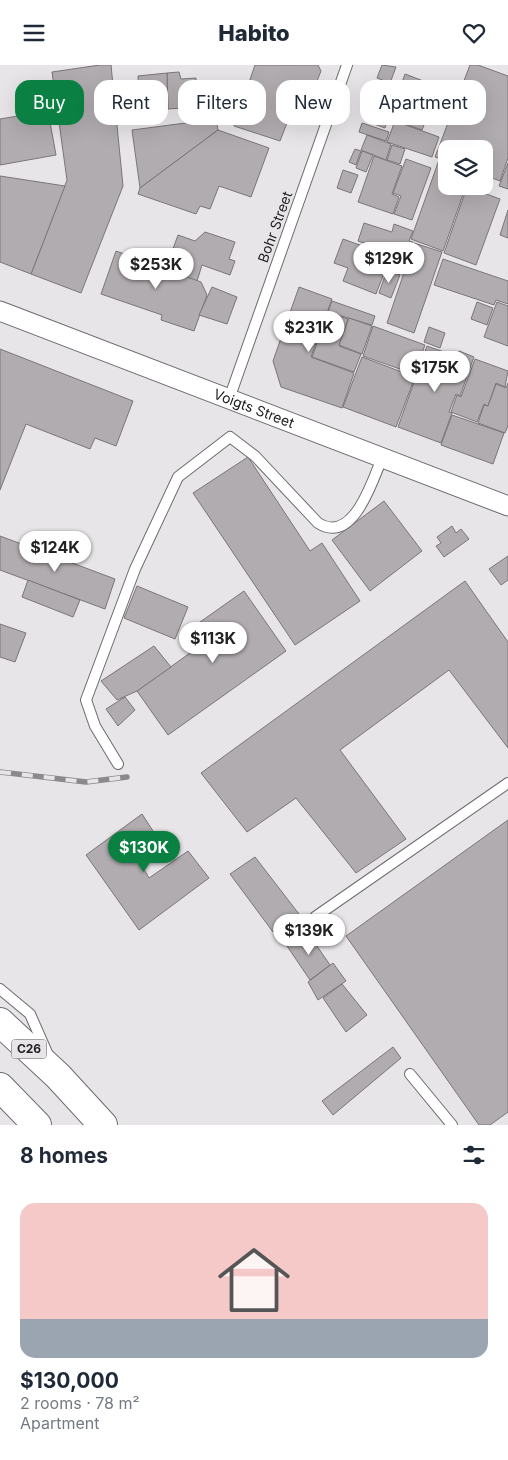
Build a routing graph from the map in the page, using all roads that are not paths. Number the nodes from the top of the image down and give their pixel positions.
1 (347, 65) edge
2 (0, 311) edge
3 (229, 399) junction
4 (382, 458) junction
5 (507, 504) edge
6 (118, 764) dead end
7 (508, 783) edge
8 (315, 917) dead end
9 (0, 989) edge
10 (0, 1022) edge
11 (410, 1074) dead end
12 (58, 1076) junction
13 (103, 1125) edge
14 (452, 1125) edge

1 - 3 lane, Bohr Street
2 - 3 street, Voigts Street
3 - 4 street, Voigts Street
4 - 5 street, Voigts Street
4 - 6 lane
7 - 8 lane
9 - 12 lane
10 - 12 main road, C26
11 - 14 lane
12 - 13 main road, C26

